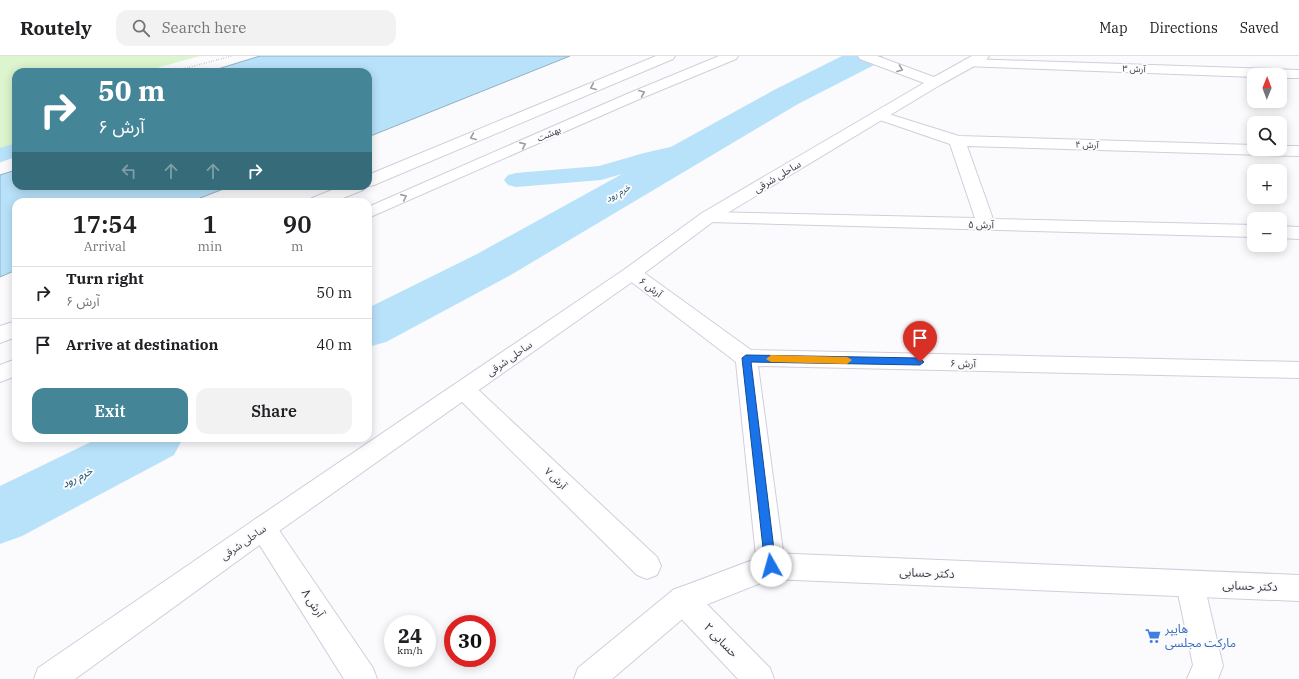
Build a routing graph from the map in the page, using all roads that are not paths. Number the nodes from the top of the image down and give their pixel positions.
1 (668, 56) edge
2 (732, 56) edge
3 (865, 56) edge
4 (982, 56) edge
5 (1168, 56) edge
6 (969, 63) junction
7 (1183, 71) junction
8 (1299, 74) edge
9 (935, 82) junction
10 (879, 115) junction
11 (957, 141) junction
12 (1299, 151) edge
13 (372, 179) edge
14 (347, 190) edge
15 (328, 198) edge
16 (372, 211) edge
17 (708, 217) junction
18 (986, 224) junction
19 (1247, 231) edge
20 (1287, 232) edge
21 (1299, 233) edge
22 (632, 273) junction
23 (12, 330) edge
24 (0, 335) edge
25 (746, 358) junction
26 (12, 369) edge
27 (1299, 370) edge
28 (0, 374) edge
29 (464, 390) junction
30 (263, 528) junction
31 (647, 566) dead end
32 (771, 566) junction
33 (1190, 584) junction
34 (1299, 588) edge
35 (683, 600) junction
36 (49, 679) edge
37 (362, 679) edge
38 (589, 679) edge
39 (759, 679) edge
40 (1202, 679) edge

1 -> 13 street
16 -> 2 street, بهشت
3 -> 9 street
4 - 6 street, ساحلی شرقی
5 - 7 street
6 - 7 street, آرش ۳
6 - 9 street, ساحلی شرقی
7 - 8 street, آرش ۳
9 - 10 street, ساحلی شرقی
10 - 11 street, آرش ۴
10 - 17 street, ساحلی شرقی
11 - 12 street, آرش ۴
11 - 18 street
14 - 15 street
17 - 18 street, آرش ۵
17 - 22 street, ساحلی شرقی
18 - 19 street, آرش ۵
20 - 21 street
22 - 25 street, آرش ۶
22 - 29 street, ساحلی شرقی
23 - 24 street
25 - 27 street, آرش ۶
25 - 32 street
26 - 28 street
29 - 30 street, ساحلی شرقی
29 - 31 street, آرش ۷
30 - 36 street, ساحلی شرقی
30 - 37 street, آرش ۸
32 - 33 street, دکتر حسابی
32 - 35 street, دکتر حسابی
33 - 34 street, دکتر حسابی
33 - 40 street
35 - 38 street, دکتر حسابی
35 - 39 street, حسابی ۲

